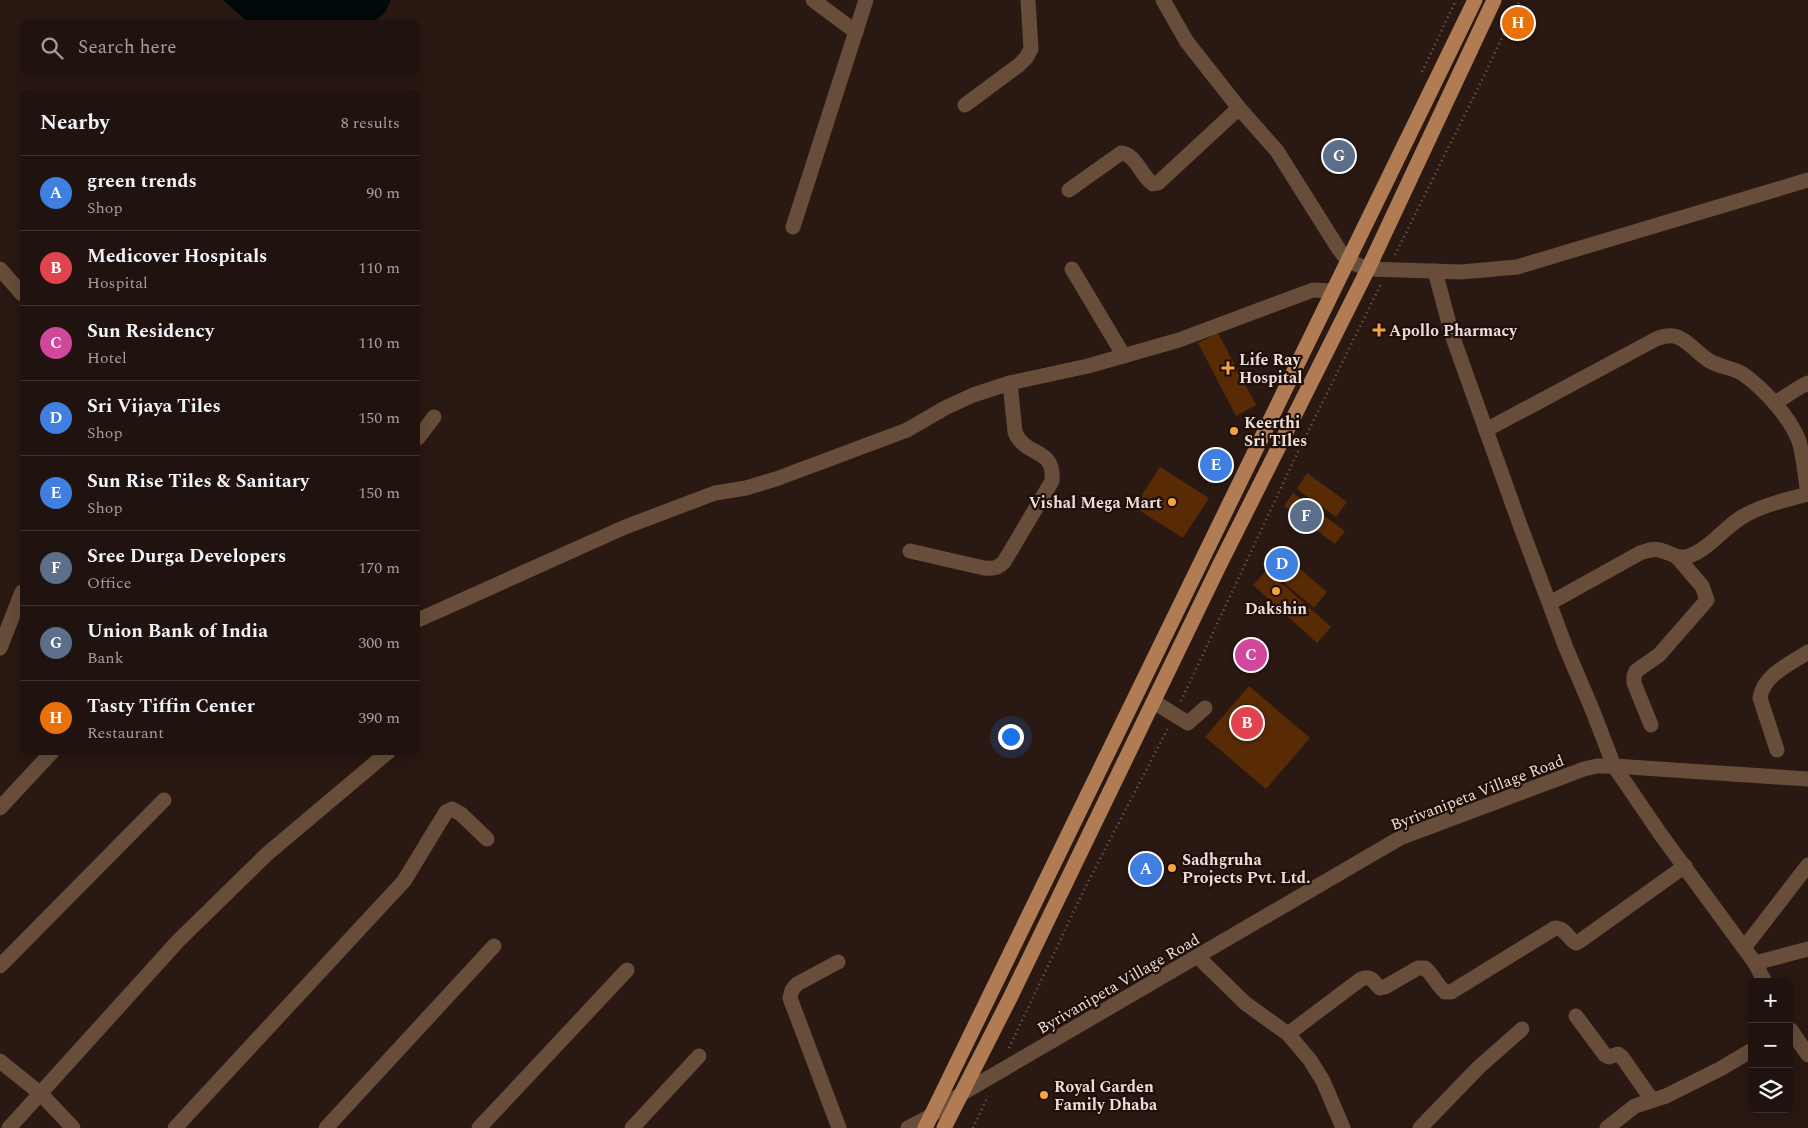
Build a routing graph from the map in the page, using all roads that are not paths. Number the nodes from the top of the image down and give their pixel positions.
1 (813, 0) edge
2 (866, 0) edge
3 (1028, 0) edge
4 (1163, 0) edge
5 (1475, 0) edge
6 (1494, 0) edge
7 (856, 32) junction
8 (965, 105) dead end
9 (1239, 108) junction
10 (1808, 180) edge
11 (1069, 190) dead end
12 (793, 228) dead end
13 (1348, 261) junction
14 (0, 269) edge
15 (1072, 269) dead end
16 (1368, 269) junction
17 (1435, 271) junction
18 (1333, 291) junction
19 (20, 292) edge
20 (1124, 356) junction
21 (1010, 383) junction
22 (1808, 383) edge
23 (1775, 403) junction
24 (434, 417) dead end
25 (1486, 430) junction
26 (420, 435) edge
27 (1808, 494) edge
28 (910, 551) dead end
29 (1677, 557) junction
30 (20, 597) edge
31 (1550, 603) junction
32 (420, 619) edge
33 (0, 648) edge
34 (1808, 652) edge
35 (1154, 702) junction
36 (1206, 708) dead end
37 (1651, 725) dead end
38 (1777, 750) dead end
39 (49, 755) edge
40 (384, 755) edge
41 (1614, 766) junction
42 (1808, 779) edge
43 (164, 800) dead end
44 (0, 808) edge
45 (487, 839) dead end
46 (1808, 865) edge
47 (1685, 866) junction
48 (494, 946) dead end
49 (1744, 948) junction
50 (1808, 949) edge
51 (1198, 957) junction
52 (838, 962) dead end
53 (1755, 963) junction
54 (0, 966) edge
55 (627, 970) dead end
56 (1763, 978) edge
57 (1576, 1016) dead end
58 (1522, 1029) dead end
59 (1793, 1033) edge
60 (1288, 1034) junction
61 (1748, 1052) edge
62 (1808, 1055) edge
63 (699, 1056) dead end
64 (0, 1061) edge
65 (41, 1094) junction
66 (961, 1094) junction
67 (1652, 1100) junction
68 (928, 1122) edge
69 (10, 1128) edge
70 (73, 1128) edge
71 (175, 1128) edge
72 (326, 1128) edge
73 (479, 1128) edge
74 (632, 1128) edge
75 (839, 1128) edge
76 (908, 1128) edge
77 (944, 1128) edge
78 (1343, 1128) edge
79 (1420, 1128) edge
80 (1607, 1128) edge

1 - 7 street
2 - 7 street
3 - 8 street
4 - 9 street
5 - 13 main road
6 - 16 main road
7 - 12 street
9 - 11 street
9 - 13 street
10 - 17 street
13 - 16 street
13 - 18 main road
14 - 19 street
15 - 20 street
16 - 17 street
16 - 35 main road
17 - 25 street
18 - 20 street
18 - 68 main road
20 - 21 street
21 - 28 street
21 - 32 street
22 - 23 street
23 - 25 street
23 - 27 street
24 - 26 street
25 - 31 street
27 - 29 street
29 - 31 street
29 - 37 street
30 - 33 street
31 - 41 street
34 - 38 street
35 - 36 street
35 - 66 main road
39 - 44 street
40 - 65 street
41 - 42 street, Byrivanipeta Village Road
41 - 47 street
41 - 51 street, Byrivanipeta Village Road
43 - 54 street
45 - 71 street
46 - 49 street
47 - 49 street
47 - 60 street
48 - 72 street
49 - 53 street
50 - 53 street
51 - 60 street
51 - 66 street, Byrivanipeta Village Road
52 - 75 street
53 - 56 street
55 - 73 street
57 - 67 street
58 - 79 street
59 - 62 street
60 - 78 street
61 - 67 street
63 - 74 street
64 - 65 street
65 - 69 street
65 - 70 street
66 - 68 street, Byrivanipeta Village Road
66 - 77 main road
67 - 80 street
68 - 76 street, Byrivanipeta Village Road

